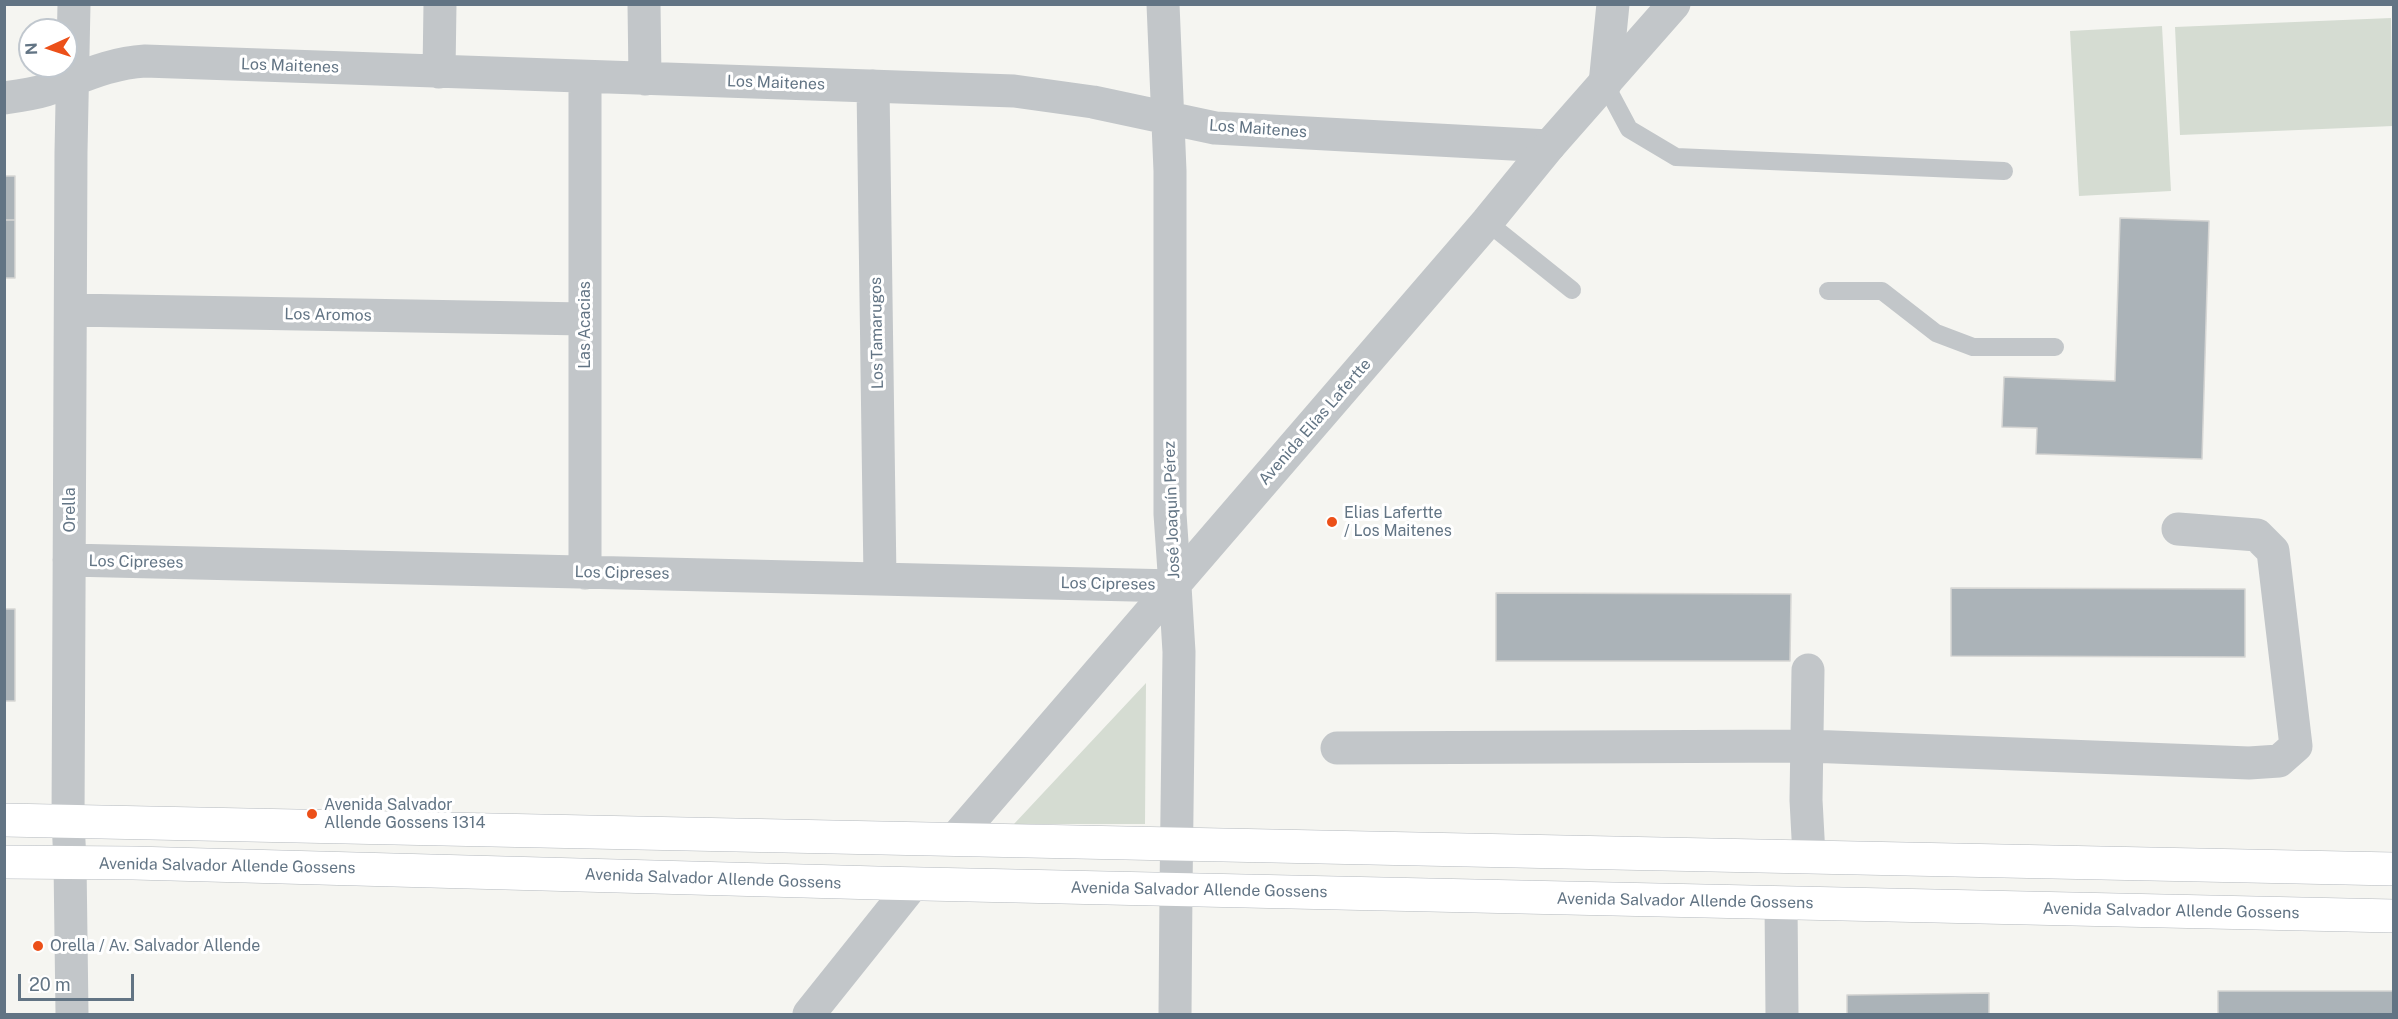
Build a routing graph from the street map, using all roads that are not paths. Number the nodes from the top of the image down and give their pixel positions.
1 (74, 4) edge
2 (440, 4) edge
3 (644, 4) edge
4 (1163, 4) edge
5 (1613, 4) edge
6 (1674, 4) edge
7 (439, 72) junction
8 (585, 77) junction
9 (645, 79) junction
10 (72, 80) junction
11 (1605, 84) junction
12 (873, 86) junction
13 (4, 98) edge
14 (1167, 118) junction
15 (1549, 146) junction
16 (2004, 171) dead end
17 (1487, 222) junction
18 (1572, 290) dead end
19 (1828, 291) dead end
20 (71, 310) junction
21 (585, 319) junction
22 (2055, 347) dead end
23 (2178, 529) dead end
24 (69, 560) junction
25 (585, 573) junction
26 (880, 579) junction
27 (1175, 586) junction
28 (1808, 670) dead end
29 (1808, 746) junction
30 (1337, 748) dead end
31 (4, 820) edge
32 (68, 821) junction
33 (955, 839) junction
34 (1176, 844) junction
35 (1809, 856) junction
36 (4, 862) edge
37 (70, 862) junction
38 (2394, 869) edge
39 (914, 884) junction
40 (1176, 890) junction
41 (1781, 903) junction
42 (2394, 916) edge
43 (72, 1014) edge
44 (809, 1014) edge
45 (1175, 1014) edge
46 (1782, 1014) edge

1 - 10 street, Orella
2 - 7 street
3 - 9 street
4 - 14 street, José Joaquín Pérez
5 - 11 street
6 - 11 street, Avenida Elías Lafertte
7 - 8 street, Los Maitenes
7 - 10 street, Los Maitenes
8 - 9 street, Los Maitenes
8 - 21 street, Las Acacias
9 - 12 street, Los Maitenes
10 - 13 street, Los Maitenes
10 - 20 street, Orella
11 - 15 street, Avenida Elías Lafertte
11 - 16 lane
12 - 14 street, Los Maitenes
12 - 26 street, Los Tamarugos
14 - 15 street, Los Maitenes
14 - 27 street, José Joaquín Pérez
15 - 17 street, Avenida Elías Lafertte
17 - 18 lane
17 - 27 street, Avenida Elías Lafertte
19 - 22 lane
20 - 21 street, Los Aromos
20 - 24 street, Orella
21 - 25 street, Las Acacias
23 - 29 street
24 - 25 street, Los Cipreses
24 - 32 street, Orella
25 - 26 street, Los Cipreses
26 - 27 street, Los Cipreses
27 - 33 street, Avenida Elías Lafertte
27 - 34 street, José Joaquín Pérez
28 - 29 street
29 - 30 street
29 - 35 street
31 - 32 main road
32 - 33 main road
32 - 37 street, Orella
33 - 34 main road
34 - 35 main road
34 - 40 street, José Joaquín Pérez
35 - 38 main road
36 - 37 main road, Avenida Salvador Allende Gossens
37 - 39 main road, Avenida Salvador Allende Gossens
37 - 43 street, Orella
39 - 40 main road, Avenida Salvador Allende Gossens
39 - 44 street
40 - 41 main road, Avenida Salvador Allende Gossens
40 - 45 street, José Joaquín Pérez
41 - 42 main road, Avenida Salvador Allende Gossens
41 - 46 street

